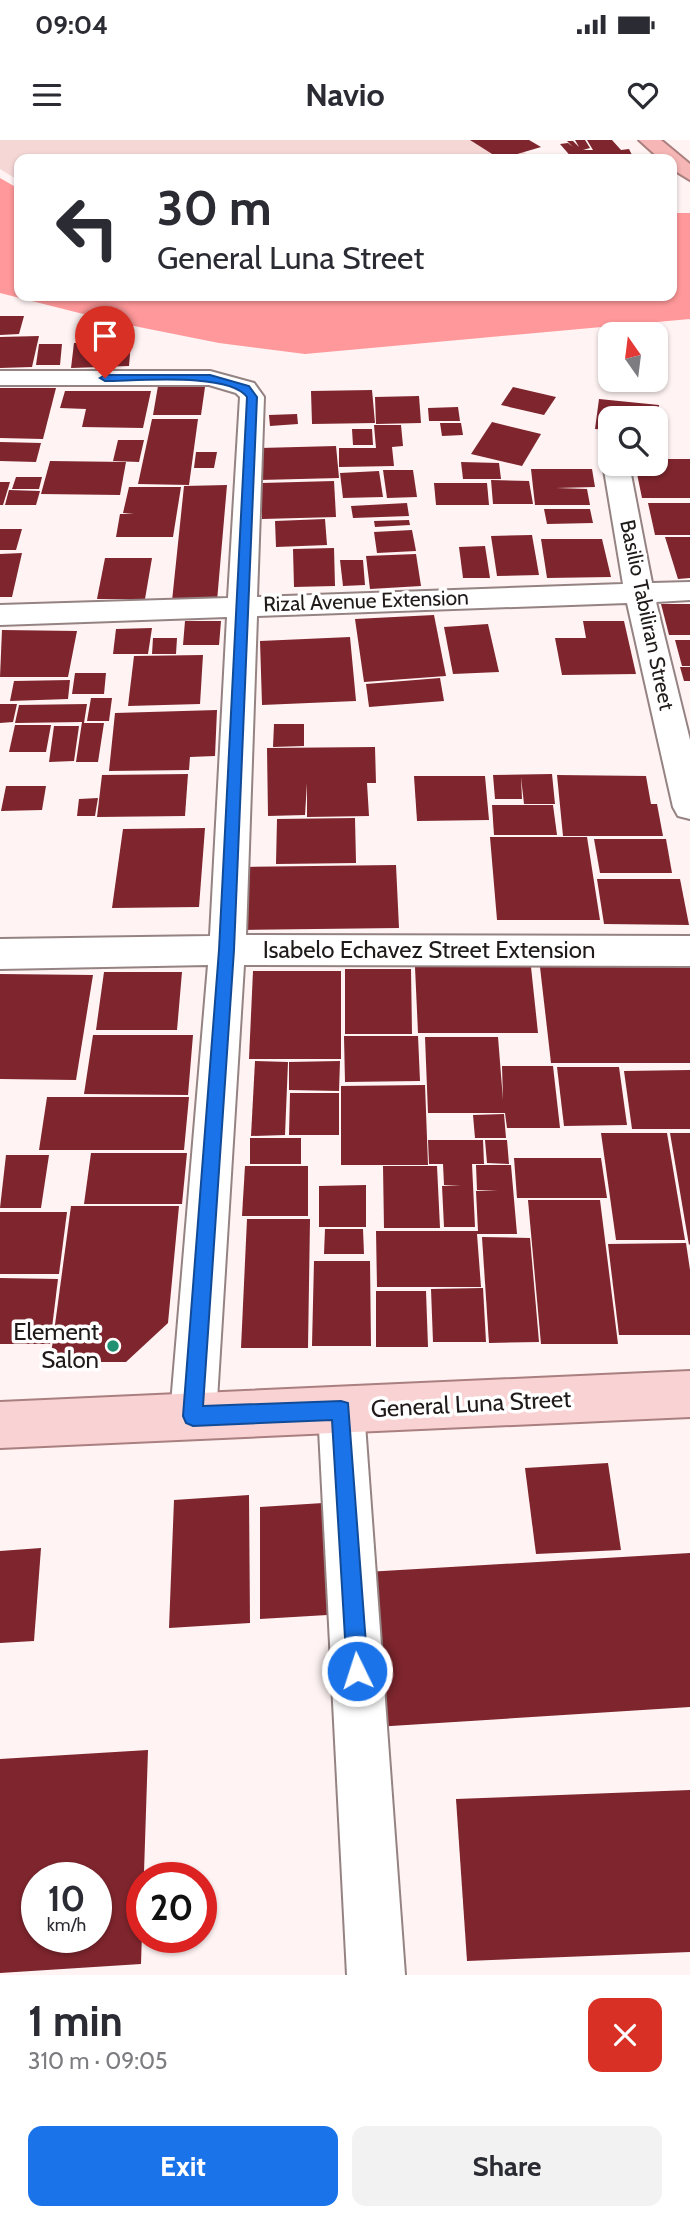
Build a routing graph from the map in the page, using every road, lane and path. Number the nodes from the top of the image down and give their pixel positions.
1 (649, 140) edge
2 (666, 154) edge
3 (0, 378) edge
4 (617, 476) edge
5 (690, 591) edge
6 (639, 592) junction
7 (240, 605) junction
8 (0, 615) edge
9 (690, 807) edge
10 (227, 950) junction
11 (690, 951) edge
12 (0, 954) edge
13 (690, 1394) edge
14 (341, 1410) junction
15 (193, 1416) junction
16 (0, 1425) edge
17 (376, 1975) edge

1 - 2 highway
3 - 7 street
4 - 6 street, Basilio Tabiliran Street
5 - 6 street, Rizal Avenue Extension
6 - 7 street, Rizal Avenue Extension
6 - 9 street, Basilio Tabiliran Street
7 - 8 street, Rizal Avenue Extension
7 - 10 street
10 - 11 street, Isabelo Echavez Street Extension
10 - 12 street, Isabelo Echavez Street Extension
10 - 15 street
13 - 14 main road, General Luna Street
14 - 15 main road, General Luna Street
14 - 17 street
15 - 16 main road, General Luna Street

